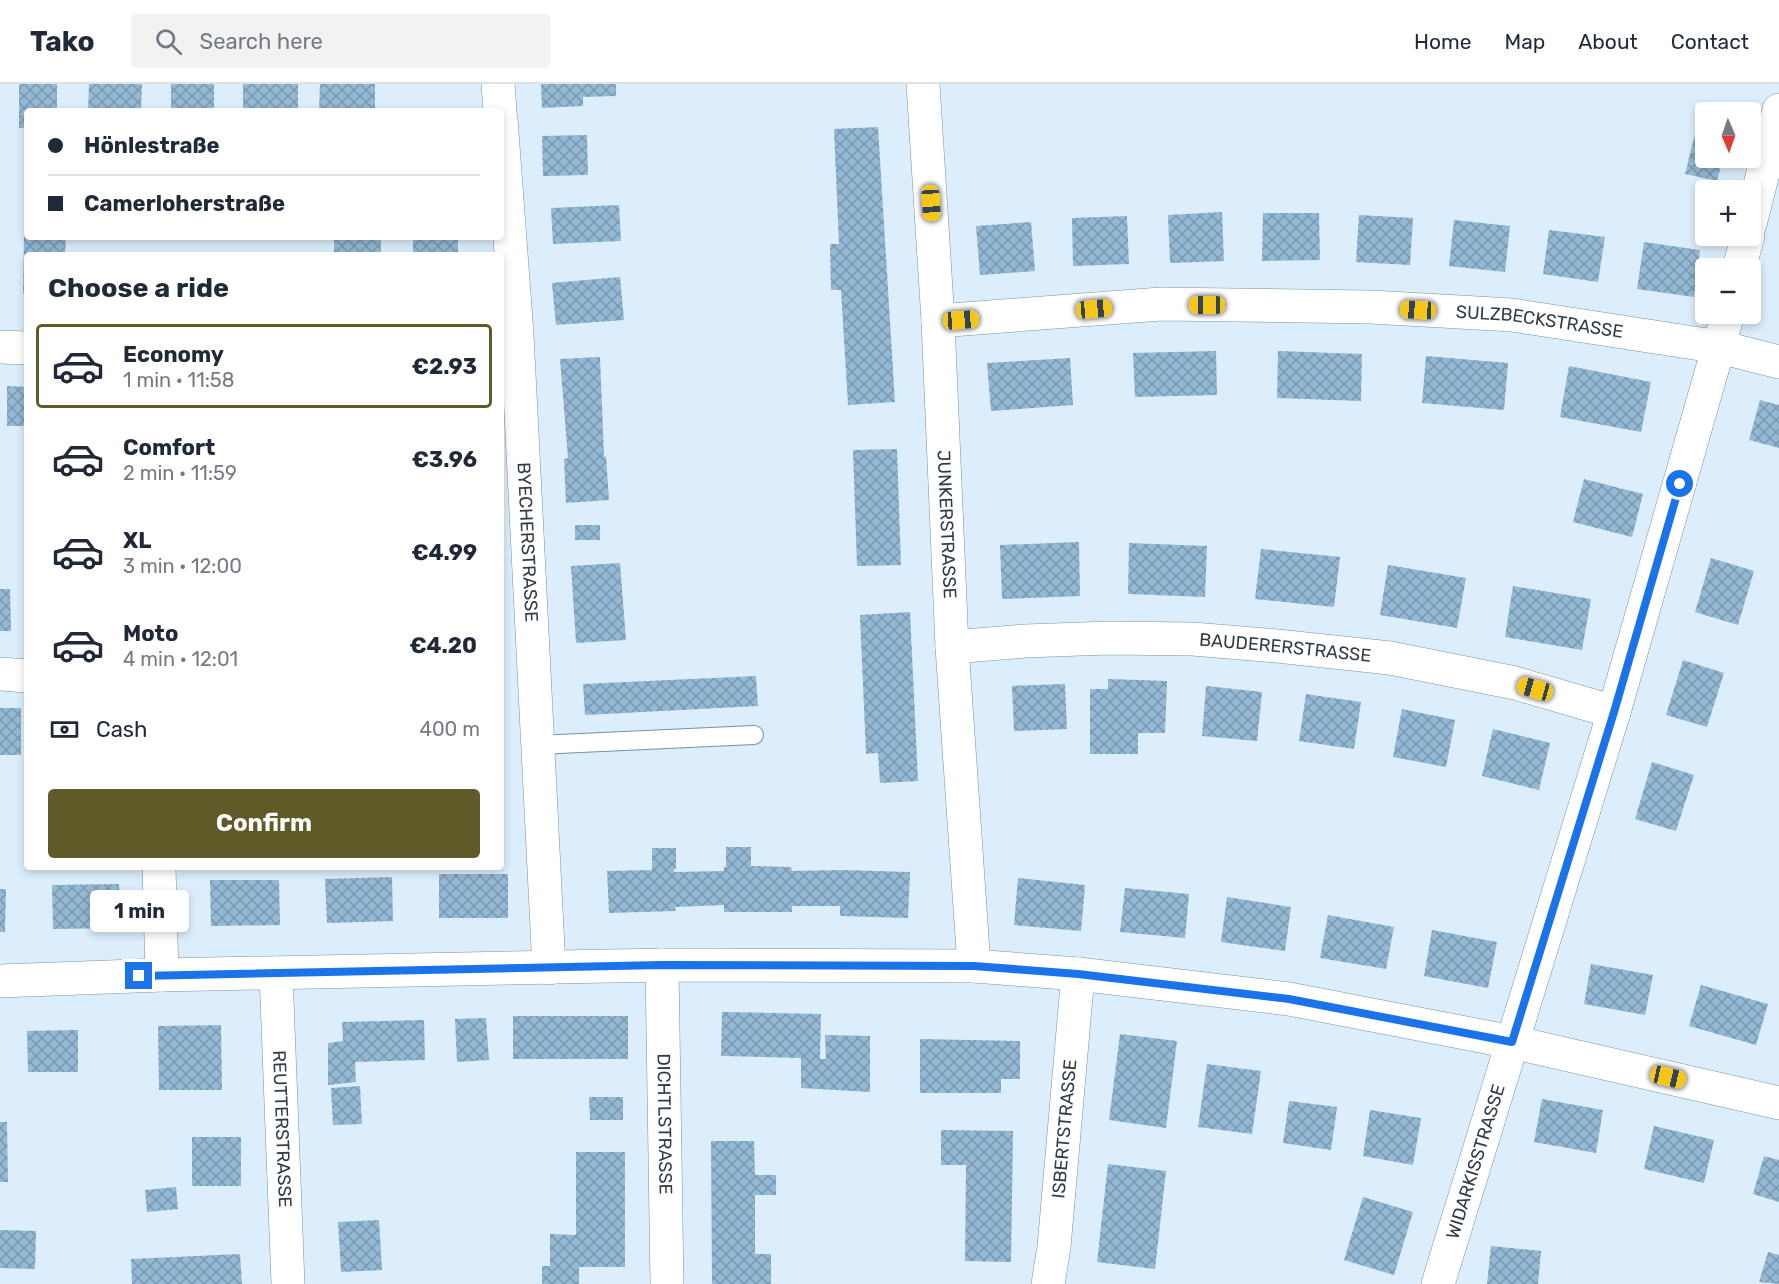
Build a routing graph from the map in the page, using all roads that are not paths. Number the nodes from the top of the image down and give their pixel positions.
1 (498, 84) edge
2 (923, 84) edge
3 (500, 108) edge
4 (1779, 110) edge
5 (1761, 181) edge
6 (504, 200) edge
7 (938, 321) junction
8 (1726, 324) edge
9 (509, 334) edge
10 (0, 347) edge
11 (1720, 347) junction
12 (24, 348) edge
13 (1779, 362) edge
14 (952, 647) junction
15 (0, 674) edge
16 (24, 676) edge
17 (1614, 712) junction
18 (754, 735) dead end
19 (537, 746) junction
20 (159, 870) edge
21 (662, 965) junction
22 (974, 966) junction
23 (549, 968) junction
24 (276, 973) junction
25 (1078, 974) junction
26 (162, 975) junction
27 (0, 981) edge
28 (1512, 1042) junction
29 (1779, 1102) edge
30 (288, 1284) edge
31 (667, 1284) edge
32 (1048, 1284) edge
33 (1438, 1284) edge

1 - 3 street
2 - 7 street, JUNKERSTRASSE
4 - 5 street
6 - 9 street, BYECHERSTRASSE
7 - 11 street, SULZBECKSTRASSE
7 - 14 street, JUNKERSTRASSE
8 - 11 street, WIDARKISSTRASSE
9 - 19 street, BYECHERSTRASSE
10 - 12 street
11 - 13 street, SULZBECKSTRASSE
11 - 17 street, WIDARKISSTRASSE
14 - 17 street, BAUDERERSTRASSE
14 - 22 street, JUNKERSTRASSE
15 - 16 street
17 - 28 street, WIDARKISSTRASSE
18 - 19 lane
19 - 23 street, BYECHERSTRASSE
20 - 26 street
21 - 22 street
21 - 23 street
21 - 31 street, DICHTLSTRASSE
22 - 25 street
23 - 24 street
24 - 26 street
24 - 30 street, REUTTERSTRASSE
25 - 28 street
25 - 32 street, ISBERTSTRASSE
26 - 27 street
28 - 29 street
28 - 33 street, WIDARKISSTRASSE

